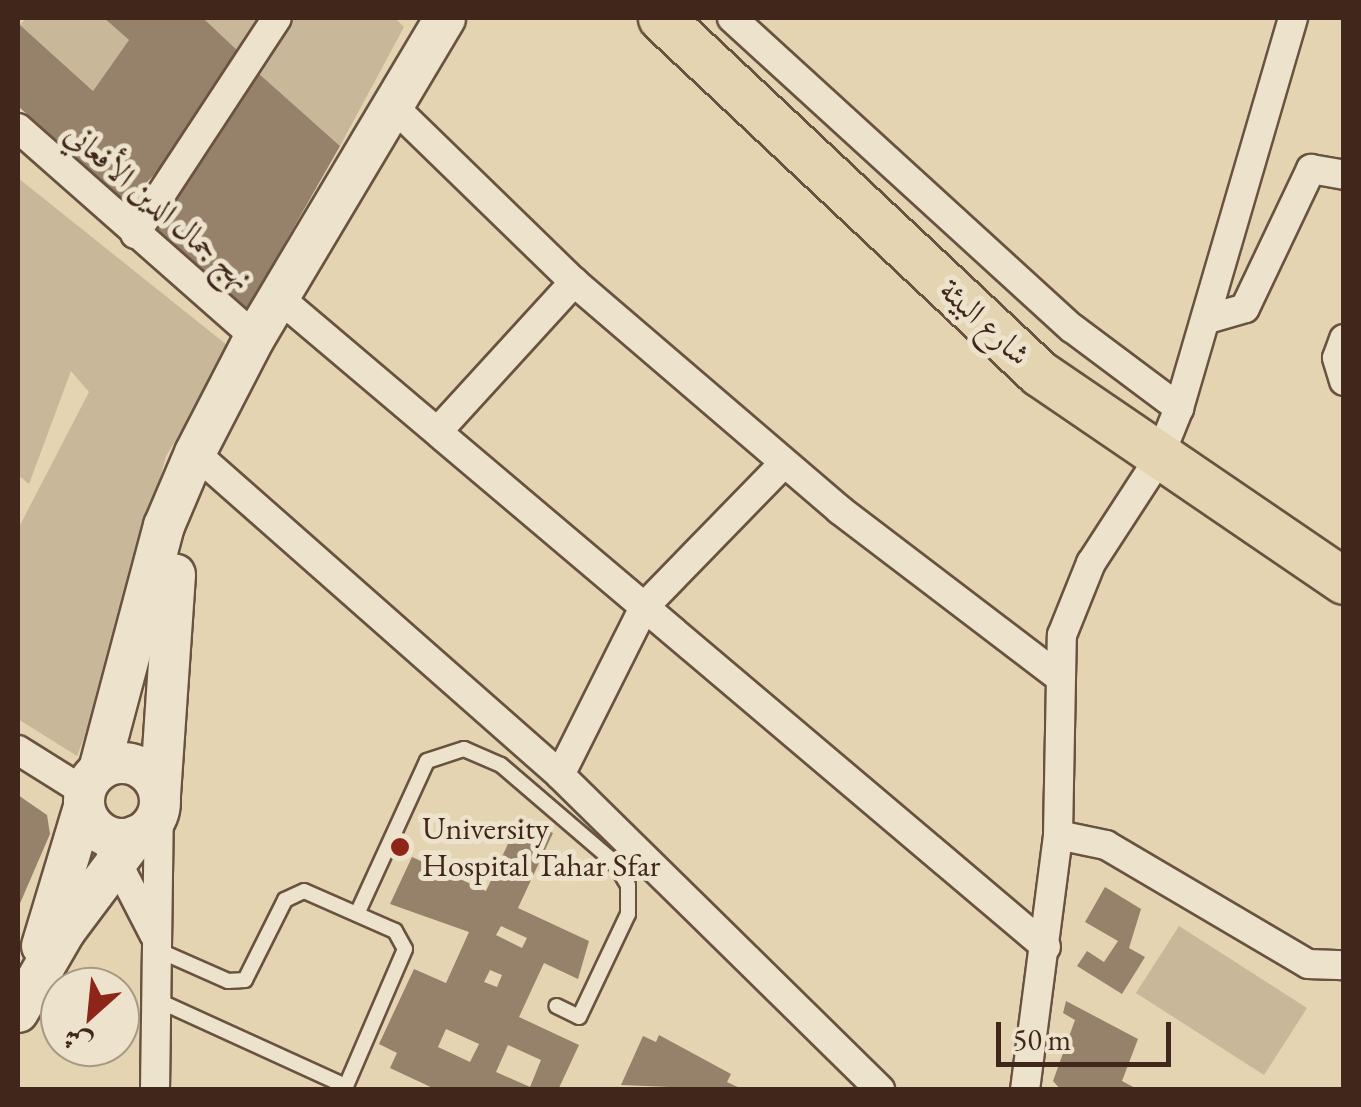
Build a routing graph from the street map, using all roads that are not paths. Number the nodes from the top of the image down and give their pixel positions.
1 (277, 18) edge
2 (445, 18) edge
3 (456, 18) edge
4 (661, 18) edge
5 (732, 18) edge
6 (1293, 18) edge
7 (427, 55) junction
8 (396, 108) junction
9 (18, 128) edge
10 (1344, 175) edge
11 (135, 234) junction
12 (574, 282) junction
13 (278, 297) junction
14 (1210, 318) junction
15 (255, 336) junction
16 (1344, 339) edge
17 (1344, 381) edge
18 (1179, 408) junction
19 (438, 431) junction
20 (195, 452) junction
21 (1158, 460) junction
22 (784, 462) junction
23 (1343, 581) edge
24 (644, 606) junction
25 (1058, 676) junction
26 (18, 750) edge
27 (560, 774) junction
28 (118, 813) junction
29 (1058, 835) junction
30 (357, 914) junction
31 (158, 946) junction
32 (1046, 948) junction
33 (1344, 965) edge
34 (25, 995) edge
35 (157, 1000) junction
36 (556, 1006) dead end
37 (155, 1090) edge
38 (880, 1090) edge
39 (1025, 1090) edge

1 - 11 street
2 - 7 street
3 - 7 street
4 - 21 main road, شارع البيئة
5 - 18 street
6 - 14 street
7 - 8 street
8 - 12 street
8 - 13 street
9 - 11 street, نهج جمال الدين الأفعاني
10 - 14 street
11 - 15 street, نهج جمال الدين الأفعاني
12 - 19 street
12 - 22 street
13 - 15 street
13 - 19 street
14 - 18 street
15 - 20 street
16 - 17 street
18 - 21 street
19 - 24 street
20 - 27 street
20 - 28 street
20 - 28 street
21 - 23 main road, شارع البيئة
21 - 25 street
22 - 24 street
22 - 25 street
24 - 27 street
24 - 32 street
25 - 29 street
26 - 28 street
27 - 38 street
28 - 31 street
28 - 31 street
28 - 34 street
28 - 34 street
29 - 32 street
29 - 33 street
30 - 31 lane
30 - 35 lane
30 - 36 lane
31 - 35 street
32 - 39 street
35 - 37 street

